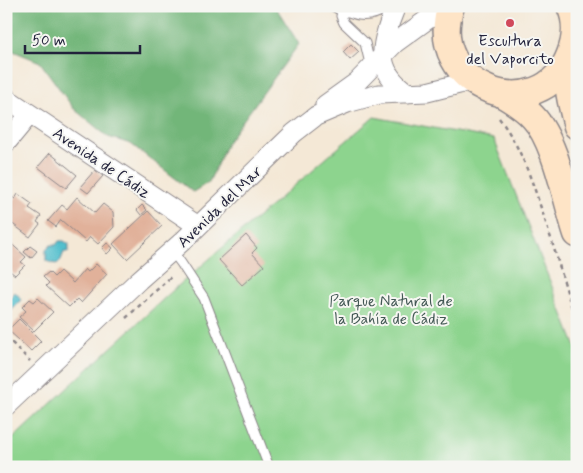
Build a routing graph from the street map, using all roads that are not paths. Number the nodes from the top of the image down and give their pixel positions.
1 (333, 6) edge
2 (392, 6) edge
3 (396, 6) edge
4 (446, 6) edge
5 (451, 6) edge
6 (570, 6) edge
7 (343, 12) junction
8 (568, 61) junction
9 (377, 62) junction
10 (470, 80) junction
11 (408, 93) junction
12 (497, 93) junction
13 (6, 98) edge
14 (30, 114) junction
15 (316, 116) junction
16 (577, 126) edge
17 (6, 143) edge
18 (198, 226) junction
19 (577, 234) edge
20 (172, 251) junction
21 (6, 406) edge
22 (269, 467) edge

1 - 7 lane
2 - 7 lane
3 - 9 street
4 - 9 street
5 - 10 main road
6 - 8 main road
7 - 9 lane
8 - 12 main road
8 - 16 main road
9 - 11 street
9 - 15 street
10 - 11 street, Avenida del Mar
10 - 12 main road
11 - 15 street, Avenida del Mar
12 - 19 main road
13 - 14 street, Avenida de Cádiz
14 - 17 street
14 - 18 street, Avenida de Cádiz
15 - 18 street, Avenida del Mar
18 - 20 street, Avenida del Mar
20 - 21 street, Avenida del Mar
20 - 22 lane

